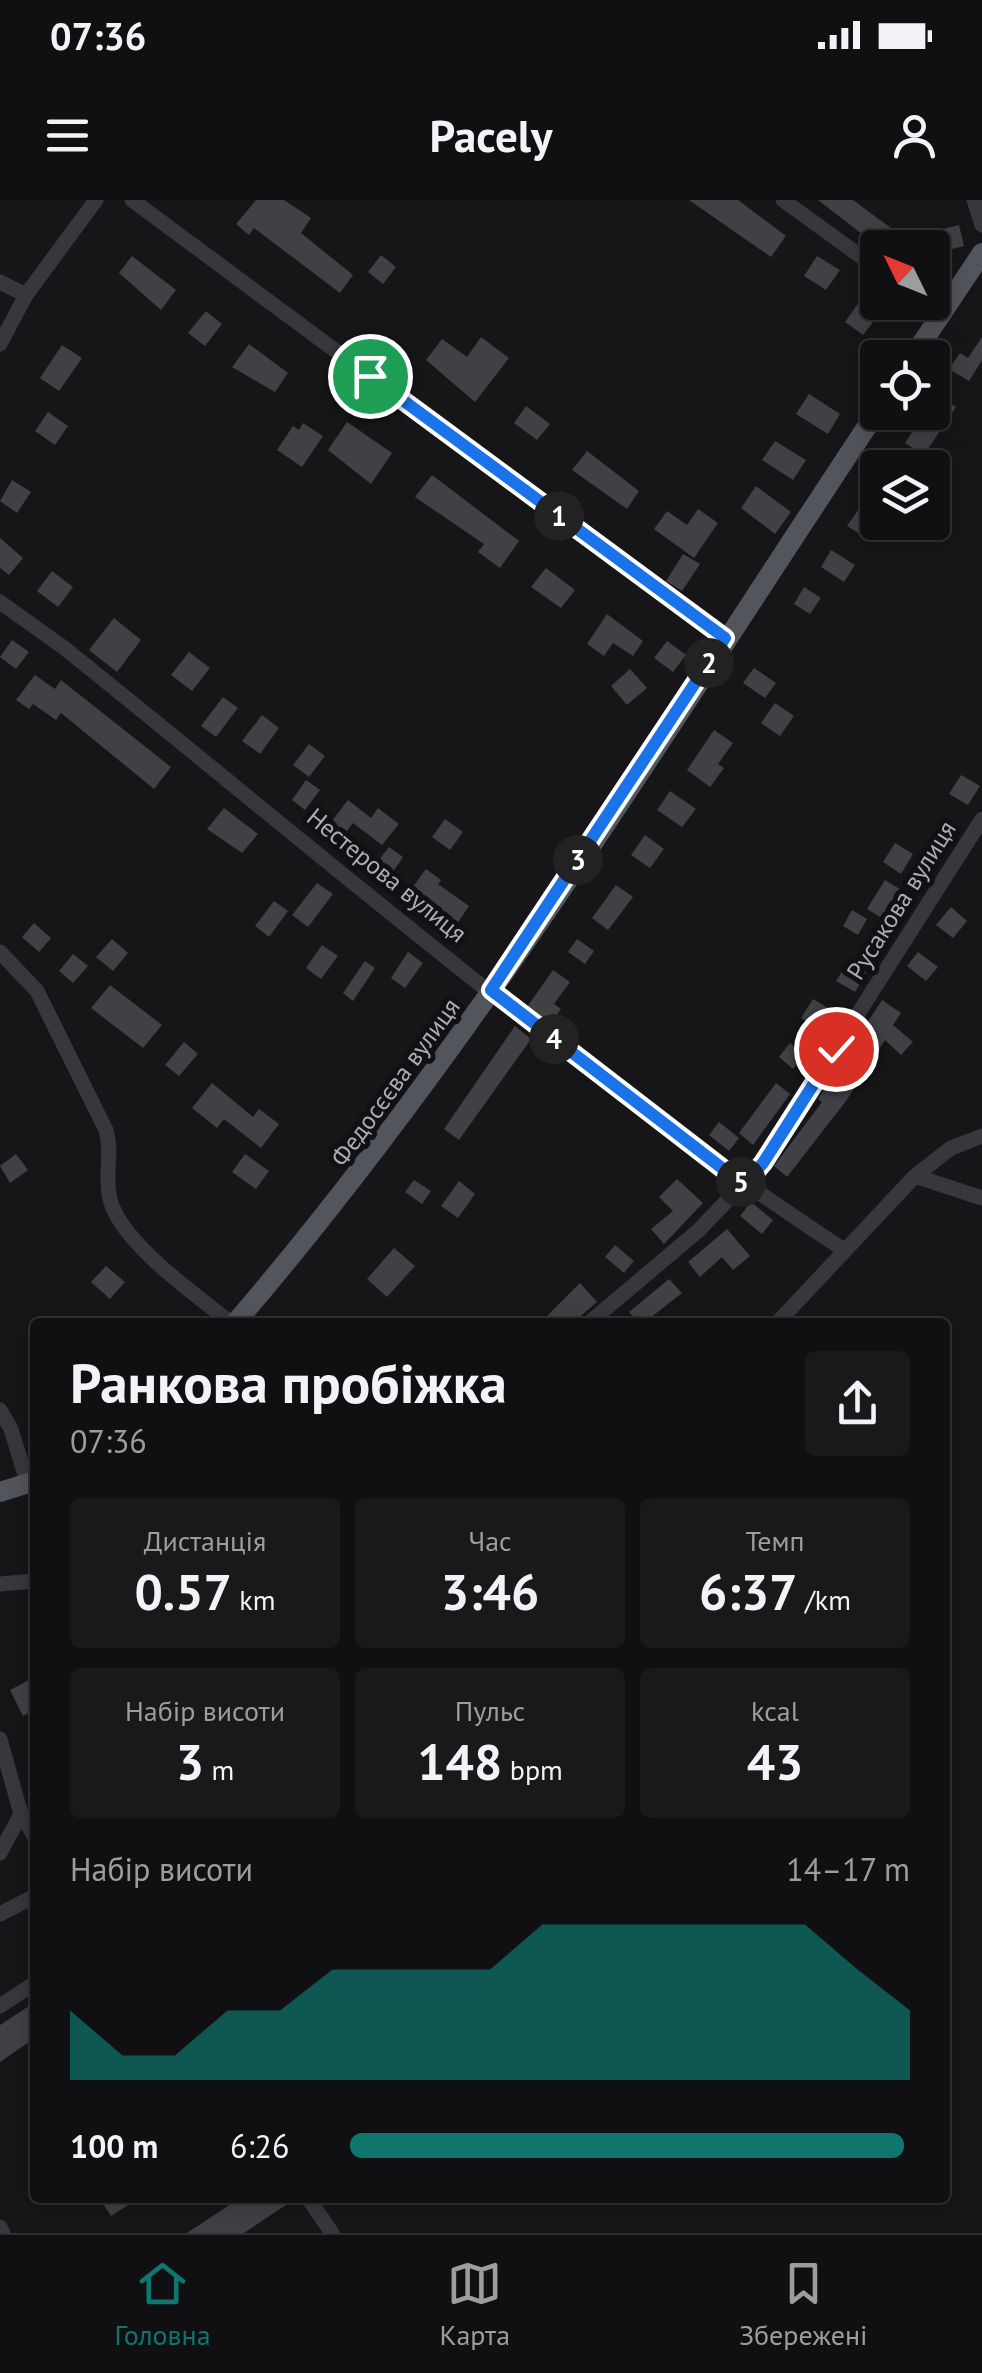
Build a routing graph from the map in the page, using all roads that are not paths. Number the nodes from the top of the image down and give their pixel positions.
1 (96, 200) edge
2 (132, 200) edge
3 (783, 200) edge
4 (974, 200) edge
5 (982, 225) edge
6 (981, 249) edge
7 (860, 256) edge
8 (0, 282) edge
9 (950, 287) edge
10 (26, 294) junction
11 (0, 344) edge
12 (865, 430) edge
13 (0, 602) edge
14 (725, 638) junction
15 (982, 820) edge
16 (0, 952) edge
17 (491, 990) junction
18 (982, 1136) edge
19 (915, 1176) junction
20 (744, 1185) junction
21 (982, 1198) edge
22 (844, 1250) junction
23 (228, 1318) edge
24 (236, 1318) edge
25 (595, 1318) edge
26 (782, 1318) edge
27 (0, 1410) edge
28 (30, 1480) edge
29 (30, 1483) edge
30 (0, 1492) edge
31 (30, 1582) edge
32 (0, 1584) edge
33 (0, 1739) edge
34 (21, 1814) junction
35 (30, 1829) edge
36 (0, 1853) edge
37 (30, 1899) edge
38 (0, 1914) edge
39 (30, 1987) edge
40 (0, 2006) edge
41 (311, 2203) edge
42 (332, 2233) edge

1 - 10 street
2 - 14 street
3 - 7 street
4 - 5 street
6 - 9 main road
8 - 10 street
10 - 11 street
12 - 14 main road, Федосєєва вулиця
13 - 17 street, Нестерова вулиця
14 - 17 main road, Федосєєва вулиця
15 - 20 street, Русакова вулиця
16 - 23 street
17 - 20 street, Нестерова вулиця
17 - 24 main road, Федосєєва вулиця
18 - 19 street
19 - 21 street
19 - 22 street
20 - 22 street, Нестерова вулиця
20 - 25 street, Русакова вулиця
22 - 26 street
27 - 28 street
29 - 30 main road
31 - 32 street
33 - 34 street
34 - 35 street
34 - 36 street
37 - 38 street
39 - 40 street
41 - 42 street

